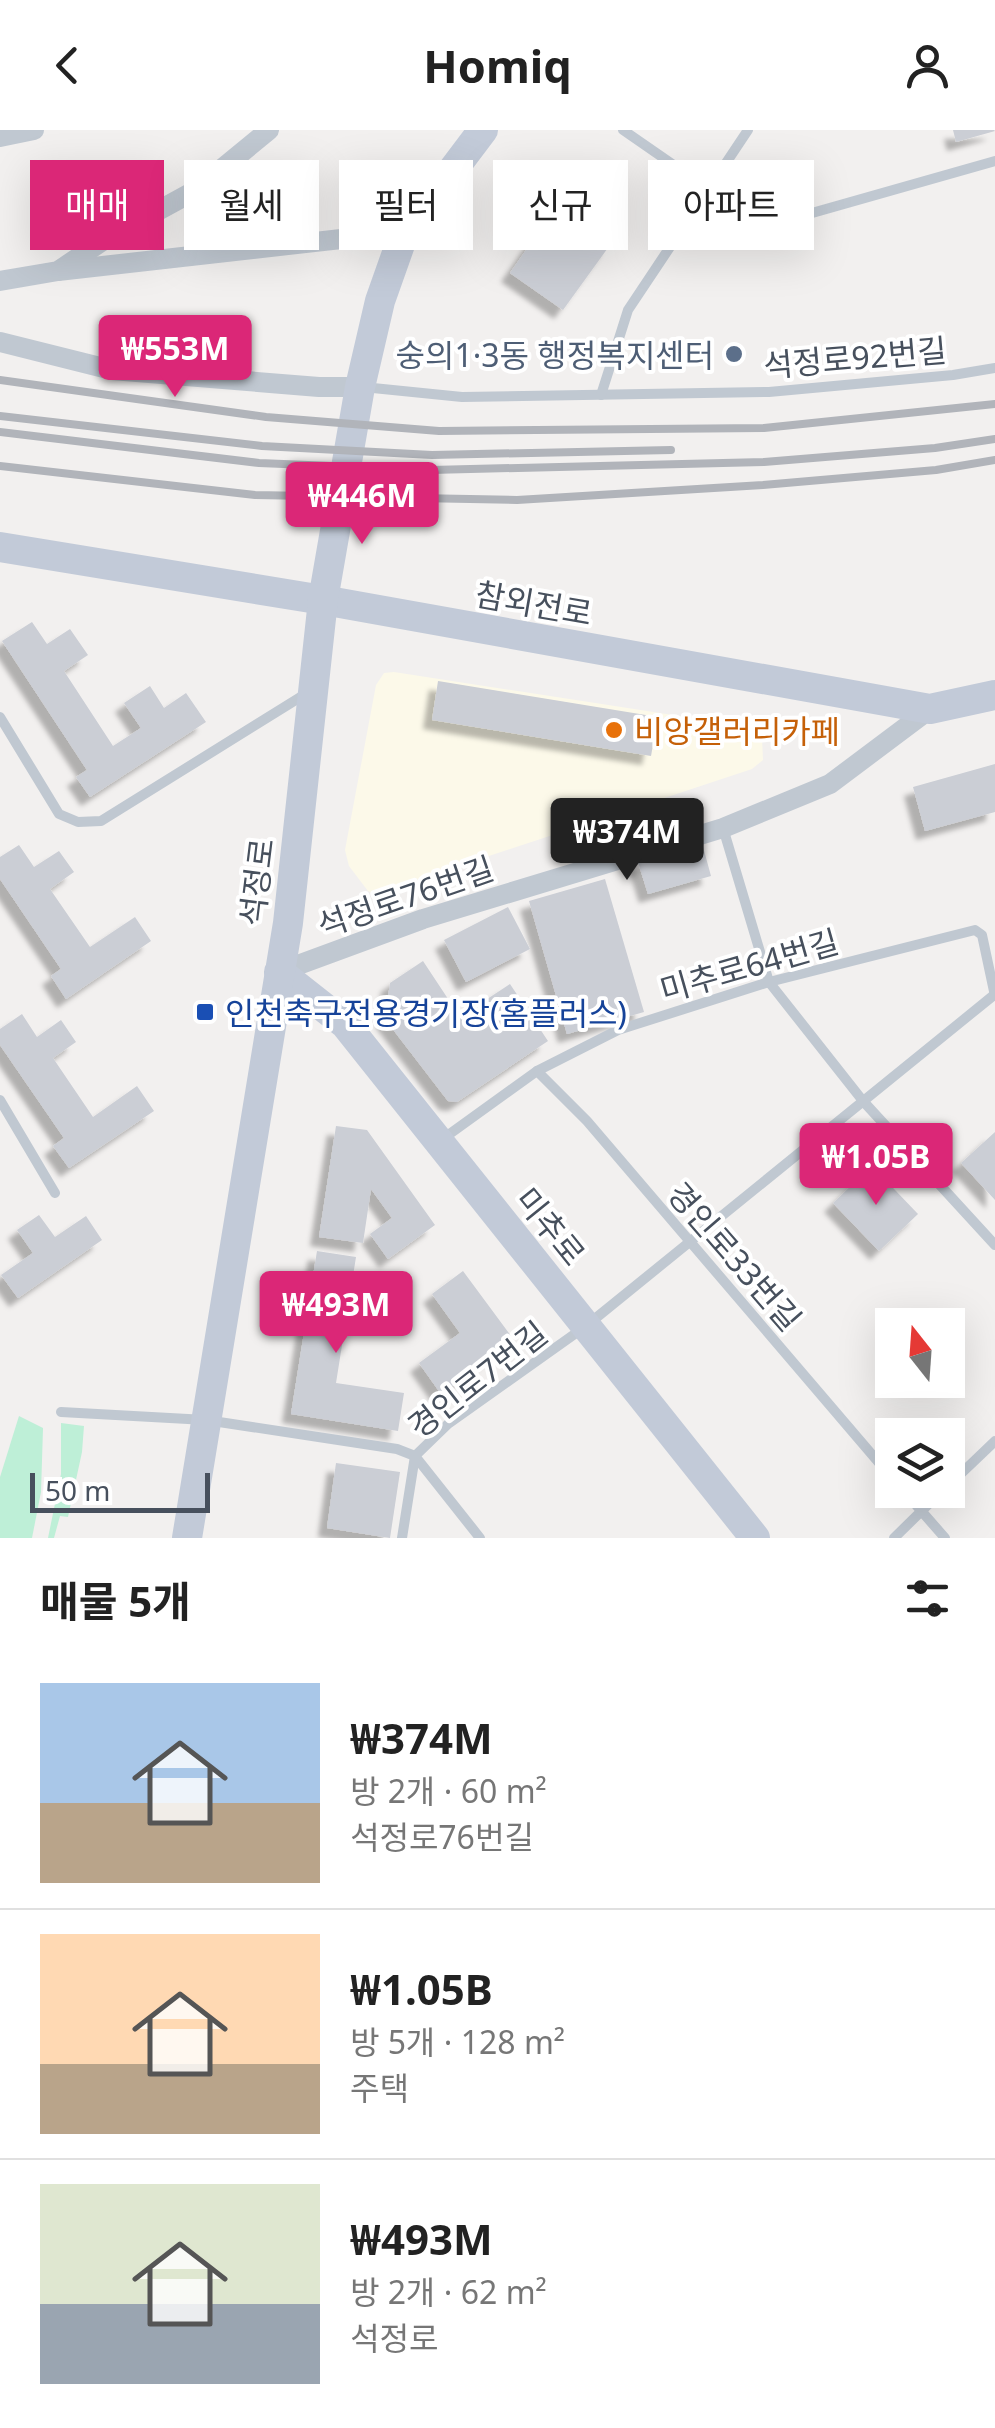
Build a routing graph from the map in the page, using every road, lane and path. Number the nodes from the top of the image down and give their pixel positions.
1 (34, 130) edge
2 (269, 130) edge
3 (483, 130) edge
4 (624, 130) edge
5 (748, 130) edge
6 (0, 137) edge
7 (460, 160) edge
8 (666, 160) edge
9 (728, 160) edge
10 (995, 162) edge
11 (814, 214) edge
12 (339, 239) edge
13 (398, 250) edge
14 (668, 250) edge
15 (58, 271) junction
16 (0, 281) edge
17 (0, 342) edge
18 (995, 368) edge
19 (360, 387) junction
20 (601, 395) junction
21 (0, 547) edge
22 (323, 600) junction
23 (313, 689) junction
24 (995, 695) edge
25 (930, 710) junction
26 (0, 717) edge
27 (723, 828) junction
28 (279, 972) junction
29 (770, 982) junction
30 (995, 995) edge
31 (537, 1071) junction
32 (0, 1100) edge
33 (863, 1101) junction
34 (439, 1142) junction
35 (55, 1193) dead end
36 (690, 1242) junction
37 (995, 1245) edge
38 (586, 1326) junction
39 (61, 1412) dead end
40 (206, 1420) junction
41 (995, 1441) edge
42 (415, 1456) junction
43 (875, 1458) edge
44 (965, 1470) edge
45 (918, 1508) edge
46 (924, 1508) edge
47 (921, 1511) junction
48 (186, 1538) edge
49 (402, 1538) edge
50 (480, 1538) edge
51 (755, 1538) edge
52 (894, 1538) edge
53 (945, 1538) edge

1 - 6 street
2 - 15 street
3 - 7 main road, 석정로
4 - 8 lane
5 - 9 lane
10 - 11 lane
12 - 15 street
13 - 19 main road, 석정로
14 - 20 lane
15 - 16 street
17 - 19 street
18 - 20 lane, 석정로92번길
19 - 20 lane, 석정로92번길
19 - 22 main road, 석정로
21 - 22 main road, 참외전로
22 - 23 main road, 석정로
22 - 25 main road, 참외전로
23 - 26 lane
23 - 28 main road, 석정로
24 - 25 main road, 참외전로
25 - 27 street, 석정로76번길
27 - 28 street, 석정로76번길
27 - 29 lane
28 - 34 main road, 미추로
28 - 40 main road, 석정로
29 - 30 lane, 미추로64번길
29 - 31 lane, 미추로64번길
29 - 33 lane
30 - 33 lane, 경인로7번길
31 - 34 lane, 미추로64번길
31 - 36 lane, 경인로33번길
32 - 35 lane
33 - 36 lane, 경인로7번길
33 - 37 lane
34 - 38 main road, 미추로
36 - 38 lane, 경인로7번길
36 - 43 lane, 경인로33번길
38 - 42 lane, 경인로7번길
38 - 51 main road, 미추로
39 - 40 lane
40 - 42 lane
40 - 48 main road, 석정로
41 - 44 lane
42 - 49 lane, 경인로7번길
42 - 50 lane
45 - 47 lane
46 - 47 lane
47 - 52 lane
47 - 53 lane

